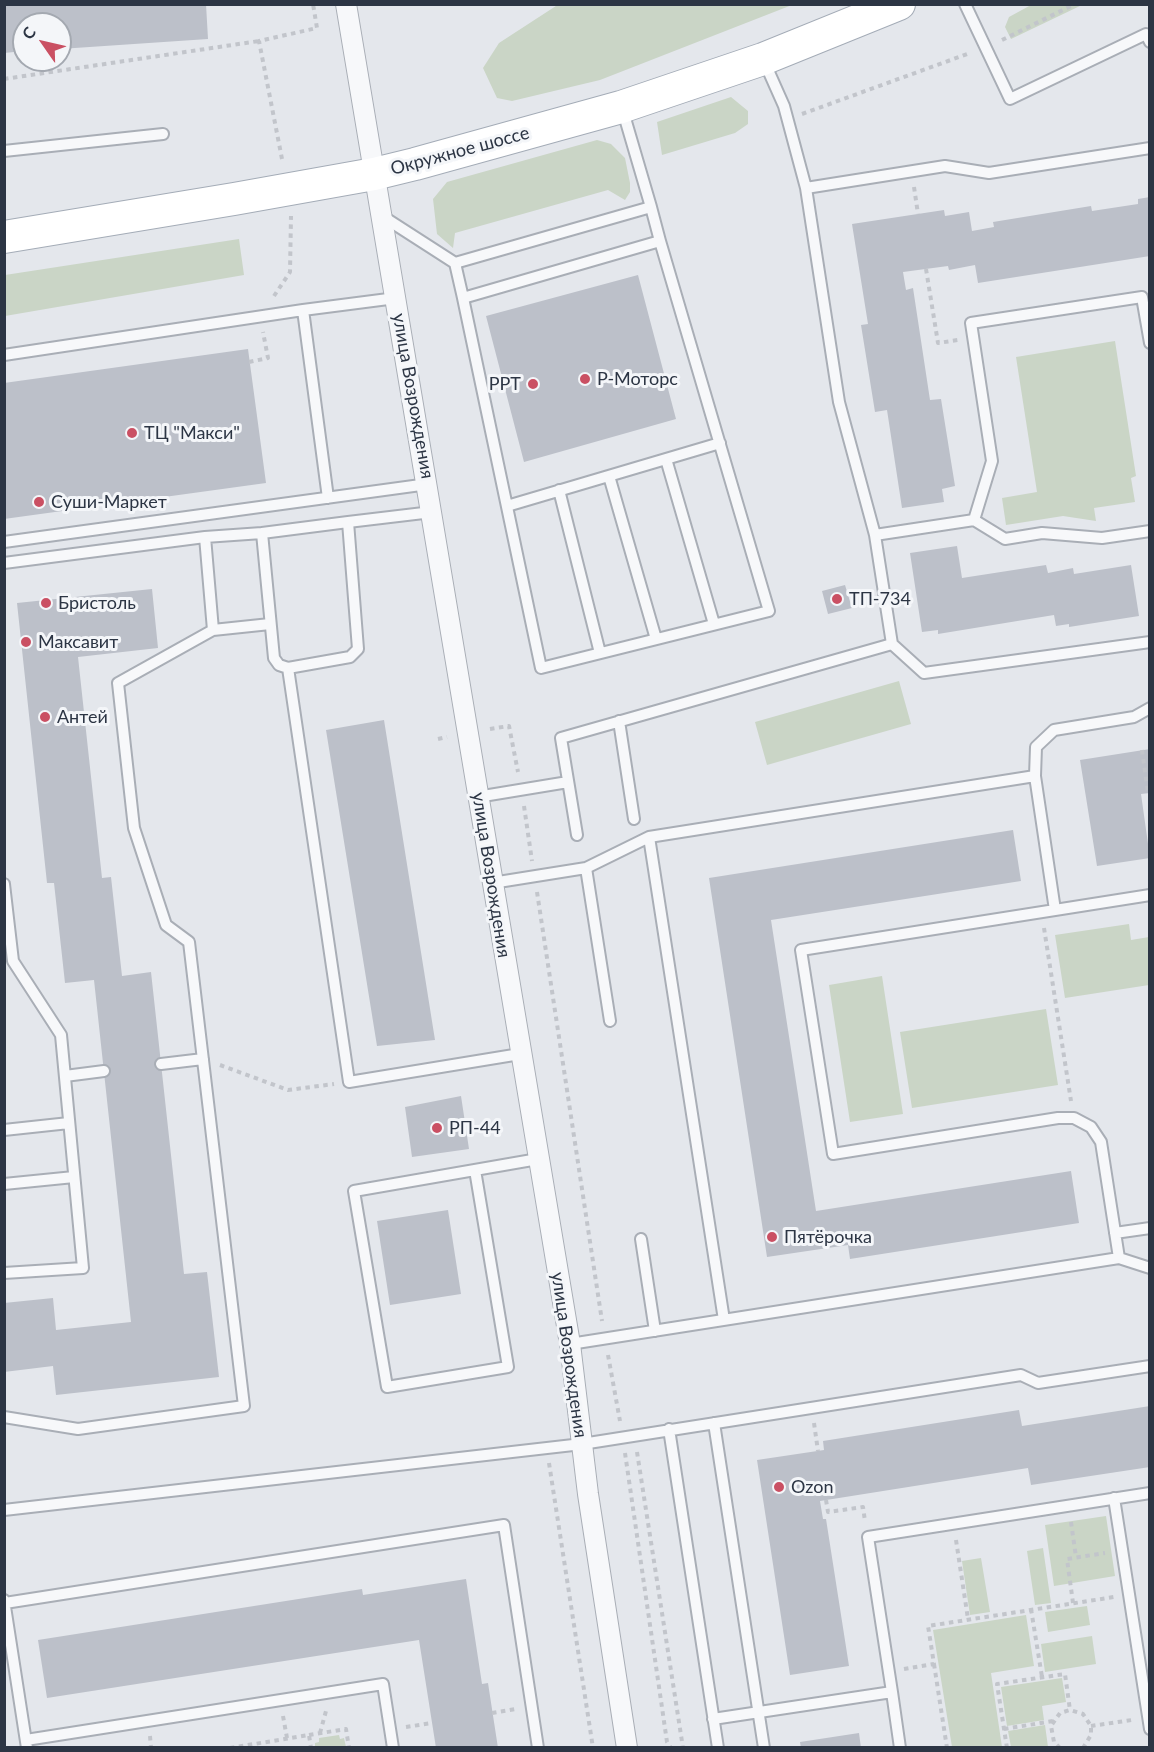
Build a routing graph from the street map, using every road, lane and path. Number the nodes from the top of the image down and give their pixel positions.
1 (313, 4) edge
2 (346, 4) edge
3 (900, 4) edge
4 (965, 4) edge
5 (1075, 4) edge
6 (259, 42) junction
7 (1149, 42) edge
8 (986, 48) junction
9 (763, 59) junction
10 (4, 80) edge
11 (621, 107) junction
12 (787, 119) junction
13 (163, 134) dead end
14 (1149, 148) edge
15 (4, 152) edge
16 (282, 159) dead end
17 (911, 172) junction
18 (374, 174) junction
19 (806, 188) junction
20 (651, 207) junction
21 (291, 209) dead end
22 (918, 214) dead end
23 (382, 216) junction
24 (4, 237) edge
25 (660, 241) junction
26 (455, 262) junction
27 (926, 269) dead end
28 (396, 298) junction
29 (463, 298) junction
30 (303, 310) junction
31 (260, 317) junction
32 (973, 337) junction
33 (1149, 343) edge
34 (4, 355) edge
35 (249, 362) dead end
36 (720, 443) junction
37 (666, 459) junction
38 (609, 476) junction
39 (428, 484) junction
40 (559, 490) junction
41 (328, 498) junction
42 (507, 506) junction
43 (432, 512) junction
44 (974, 520) junction
45 (348, 522) junction
46 (1149, 531) edge
47 (262, 533) junction
48 (875, 535) junction
49 (205, 537) junction
50 (4, 542) edge
51 (4, 563) edge
52 (270, 624) junction
53 (714, 624) junction
54 (213, 630) junction
55 (656, 639) junction
56 (1149, 642) edge
57 (892, 644) junction
58 (600, 653) junction
59 (288, 668) junction
60 (1149, 708) edge
61 (618, 721) junction
62 (467, 733) junction
63 (438, 739) dead end
64 (1142, 750) dead end
65 (1035, 776) junction
66 (568, 782) junction
67 (522, 789) junction
68 (1148, 793) edge
69 (477, 797) junction
70 (634, 819) dead end
71 (577, 835) dead end
72 (649, 837) junction
73 (586, 868) junction
74 (534, 876) junction
75 (492, 883) junction
76 (4, 884) edge
77 (1149, 895) edge
78 (1055, 910) junction
79 (1042, 912) junction
80 (610, 1021) dead end
81 (520, 1054) junction
82 (203, 1059) junction
83 (161, 1064) dead end
84 (104, 1071) dead end
85 (65, 1076) junction
86 (349, 1082) junction
87 (1074, 1118) junction
88 (69, 1123) junction
89 (4, 1130) edge
90 (538, 1160) junction
91 (475, 1170) junction
92 (74, 1177) junction
93 (4, 1184) edge
94 (1149, 1228) edge
95 (1115, 1233) junction
96 (640, 1239) dead end
97 (1119, 1258) junction
98 (1149, 1268) edge
99 (4, 1273) edge
100 (724, 1320) junction
101 (655, 1331) junction
102 (605, 1339) junction
103 (570, 1344) junction
104 (1149, 1366) edge
105 (812, 1407) junction
106 (4, 1417) edge
107 (714, 1423) junction
108 (669, 1430) junction
109 (634, 1435) junction
110 (622, 1437) junction
111 (582, 1444) junction
112 (547, 1447) junction
113 (818, 1451) dead end
114 (1149, 1492) edge
115 (1114, 1498) junction
116 (826, 1500) dead end
117 (1068, 1505) junction
118 (863, 1507) dead end
119 (4, 1510) edge
120 (953, 1523) junction
121 (1122, 1550) junction
122 (1076, 1557) junction
123 (1129, 1594) junction
124 (5, 1601) edge
125 (1073, 1603) junction
126 (1031, 1609) junction
127 (968, 1619) junction
128 (7, 1631) edge
129 (934, 1664) junction
130 (888, 1671) junction
131 (1042, 1677) junction
132 (891, 1692) junction
133 (1070, 1710) junction
134 (759, 1712) junction
135 (713, 1719) junction
136 (1053, 1722) junction
137 (432, 1723) dead end
138 (1149, 1723) edge
139 (1091, 1726) junction
140 (390, 1729) junction
141 (1004, 1729) junction
142 (309, 1735) junction
143 (27, 1744) edge
144 (242, 1747) edge
145 (230, 1748) edge
146 (311, 1748) edge
147 (349, 1748) edge
148 (393, 1748) edge
149 (538, 1748) edge
150 (593, 1748) edge
151 (627, 1748) edge
152 (671, 1748) edge
153 (683, 1748) edge
154 (718, 1748) edge
155 (764, 1748) edge
156 (900, 1748) edge
157 (947, 1748) edge
158 (1007, 1748) edge
159 (1060, 1748) edge
160 (1083, 1748) edge

1 - 6 path
2 - 18 street, улица Возрождения
3 - 9 main road, Окружное шоссе
4 - 8 lane
5 - 8 path
6 - 10 path
6 - 16 path
7 - 8 lane
8 - 12 path
9 - 11 main road, Окружное шоссе
9 - 12 lane
11 - 18 main road, Окружное шоссе
11 - 20 lane
12 - 19 lane
13 - 15 lane
14 - 17 lane
17 - 19 lane
17 - 22 path
18 - 23 street, улица Возрождения
18 - 24 main road, Окружное шоссе
19 - 48 lane
20 - 25 lane
20 - 26 lane
21 - 31 path
23 - 26 lane
23 - 28 street, улица Возрождения
25 - 29 lane
25 - 36 lane
26 - 29 lane
27 - 32 path
28 - 30 lane
28 - 39 street, улица Возрождения
29 - 42 lane
30 - 31 lane
30 - 41 lane
31 - 34 lane
31 - 35 path
32 - 33 lane
32 - 44 lane
36 - 37 lane
36 - 53 lane
37 - 38 lane
37 - 53 lane
38 - 40 lane
38 - 55 lane
39 - 41 lane
39 - 43 street, улица Возрождения
40 - 42 lane
40 - 58 lane
41 - 50 lane
42 - 58 lane
43 - 45 lane
43 - 62 street, улица Возрождения
44 - 46 lane
44 - 48 lane
45 - 47 lane
45 - 59 lane
47 - 49 lane
47 - 52 lane
48 - 57 lane
49 - 51 lane
49 - 54 lane
52 - 54 lane
52 - 59 lane
53 - 55 lane
54 - 82 lane
55 - 58 lane
56 - 57 lane
57 - 61 lane
59 - 86 lane
60 - 65 lane
61 - 66 lane
61 - 70 lane
62 - 63 path
62 - 67 path
62 - 69 street, улица Возрождения
64 - 68 path
65 - 72 lane
65 - 78 lane
66 - 67 lane
66 - 71 lane
67 - 69 lane
67 - 74 path
69 - 75 street, улица Возрождения
72 - 73 lane
72 - 100 lane
73 - 74 lane
73 - 80 lane
74 - 75 lane
74 - 102 path
75 - 81 street, улица Возрождения
76 - 85 lane
77 - 78 lane
78 - 79 lane
79 - 87 path
79 - 87 lane
81 - 86 lane
81 - 90 street, улица Возрождения
82 - 83 lane
82 - 86 path
82 - 106 lane
84 - 85 lane
85 - 88 lane
87 - 95 lane
88 - 89 lane
88 - 92 lane
90 - 91 lane
90 - 103 street, улица Возрождения
91 - 91 lane
92 - 93 lane
92 - 99 lane
94 - 95 lane
95 - 97 lane
96 - 101 lane
97 - 98 lane
97 - 100 lane
100 - 101 lane
101 - 102 lane
102 - 103 lane
102 - 110 path
103 - 111 street, улица Возрождения
104 - 105 lane
105 - 107 lane
105 - 113 path
107 - 108 lane
107 - 134 lane
108 - 109 lane
108 - 135 lane
109 - 110 lane
109 - 153 path
110 - 111 lane
110 - 152 path
111 - 112 lane
111 - 151 street, улица Возрождения
112 - 119 lane
112 - 150 path
114 - 115 lane
115 - 117 lane
115 - 121 lane
116 - 118 path
117 - 120 lane
117 - 122 path
120 - 127 path
120 - 130 lane
121 - 122 path
121 - 123 lane
122 - 125 path
123 - 125 path
123 - 138 lane
124 - 128 lane
124 - 149 lane
125 - 126 path
126 - 127 path
126 - 131 path
127 - 129 path
128 - 143 lane
129 - 130 path
129 - 157 path
130 - 132 lane
131 - 133 path
131 - 141 path
132 - 134 lane
132 - 156 lane
133 - 136 path
133 - 139 path
134 - 135 lane
134 - 155 lane
135 - 154 lane
136 - 141 path
136 - 159 path
137 - 140 path
138 - 139 path
139 - 160 path
140 - 143 lane
140 - 148 lane
141 - 158 path
142 - 144 path
142 - 146 path
142 - 147 path
144 - 145 path

